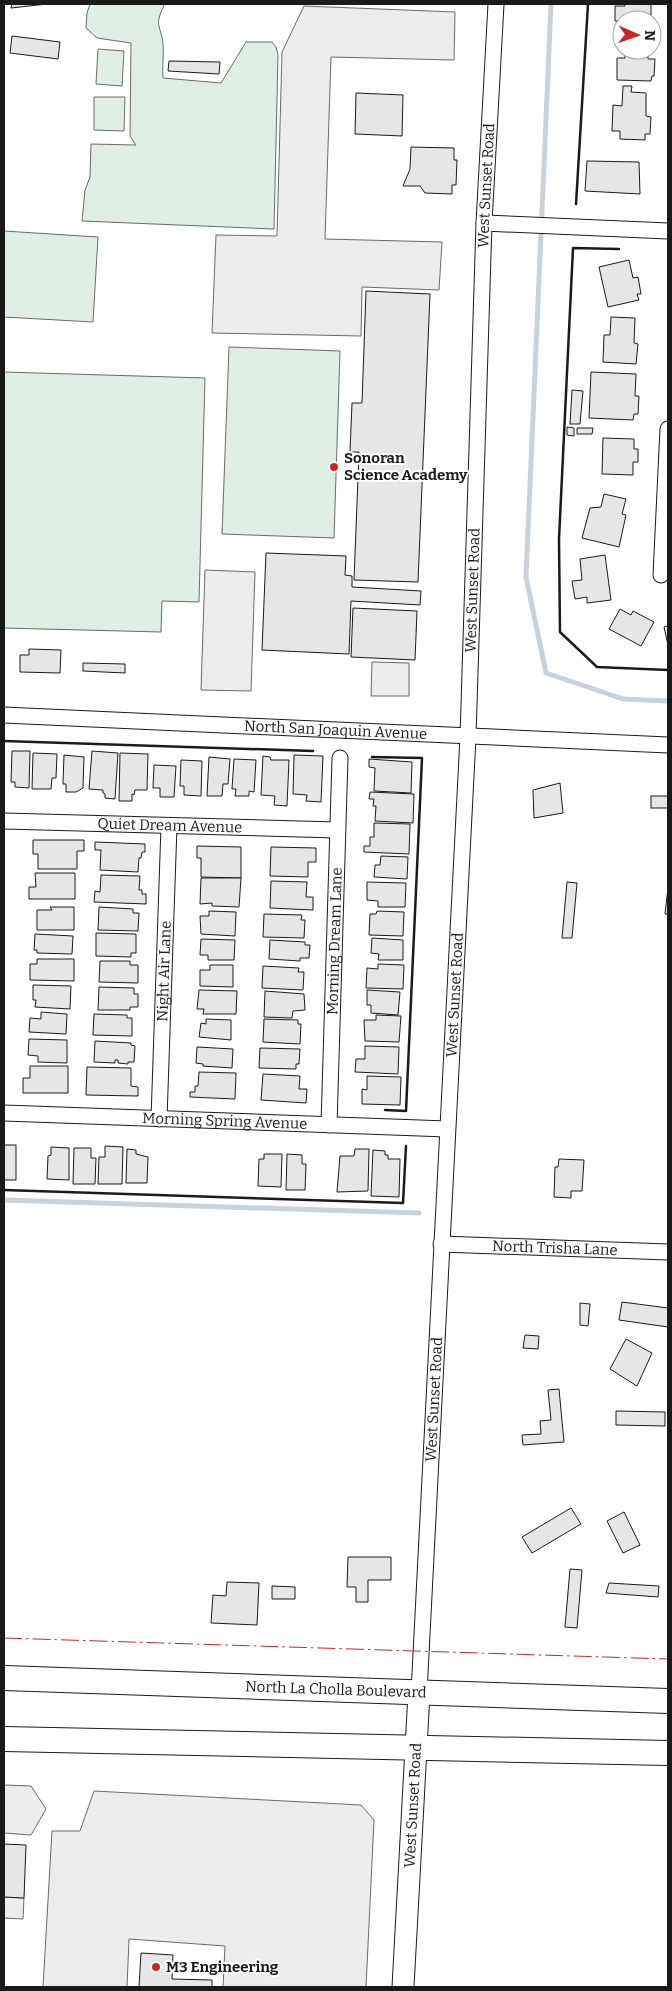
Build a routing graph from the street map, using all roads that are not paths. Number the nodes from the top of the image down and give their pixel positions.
1 (496, 4) edge
2 (484, 223) junction
3 (668, 231) edge
4 (668, 429) edge
5 (661, 575) dead end
6 (4, 716) edge
7 (468, 737) junction
8 (668, 745) edge
9 (340, 758) dead end
10 (4, 821) edge
11 (169, 826) junction
12 (337, 830) junction
13 (4, 834) edge
14 (4, 1114) edge
15 (158, 1119) junction
16 (329, 1125) junction
17 (447, 1129) junction
18 (441, 1244) junction
19 (668, 1252) edge
20 (4, 1678) edge
21 (419, 1693) junction
22 (668, 1701) edge
23 (4, 1739) edge
24 (417, 1749) junction
25 (668, 1753) edge
26 (403, 1987) edge

1 - 2 street, West Sunset Road
2 - 3 street
2 - 7 street, West Sunset Road
4 - 5 street
6 - 7 street, North San Joaquin Avenue
7 - 8 street, North San Joaquin Avenue
7 - 17 street, West Sunset Road
9 - 12 street, Morning Dream Lane
10 - 11 street, Quiet Dream Avenue
10 - 13 street
11 - 12 street, Quiet Dream Avenue
11 - 15 street, Night Air Lane
12 - 16 street, Morning Dream Lane
14 - 15 street, Morning Spring Avenue
15 - 16 street, Morning Spring Avenue
16 - 17 street, Morning Spring Avenue
17 - 18 street, West Sunset Road
18 - 19 street, North Trisha Lane
18 - 21 street, West Sunset Road
20 - 21 main road, North La Cholla Boulevard
21 - 22 main road, North La Cholla Boulevard
21 - 24 street, West Sunset Road
23 - 24 main road
24 - 25 main road
24 - 26 street, West Sunset Road

